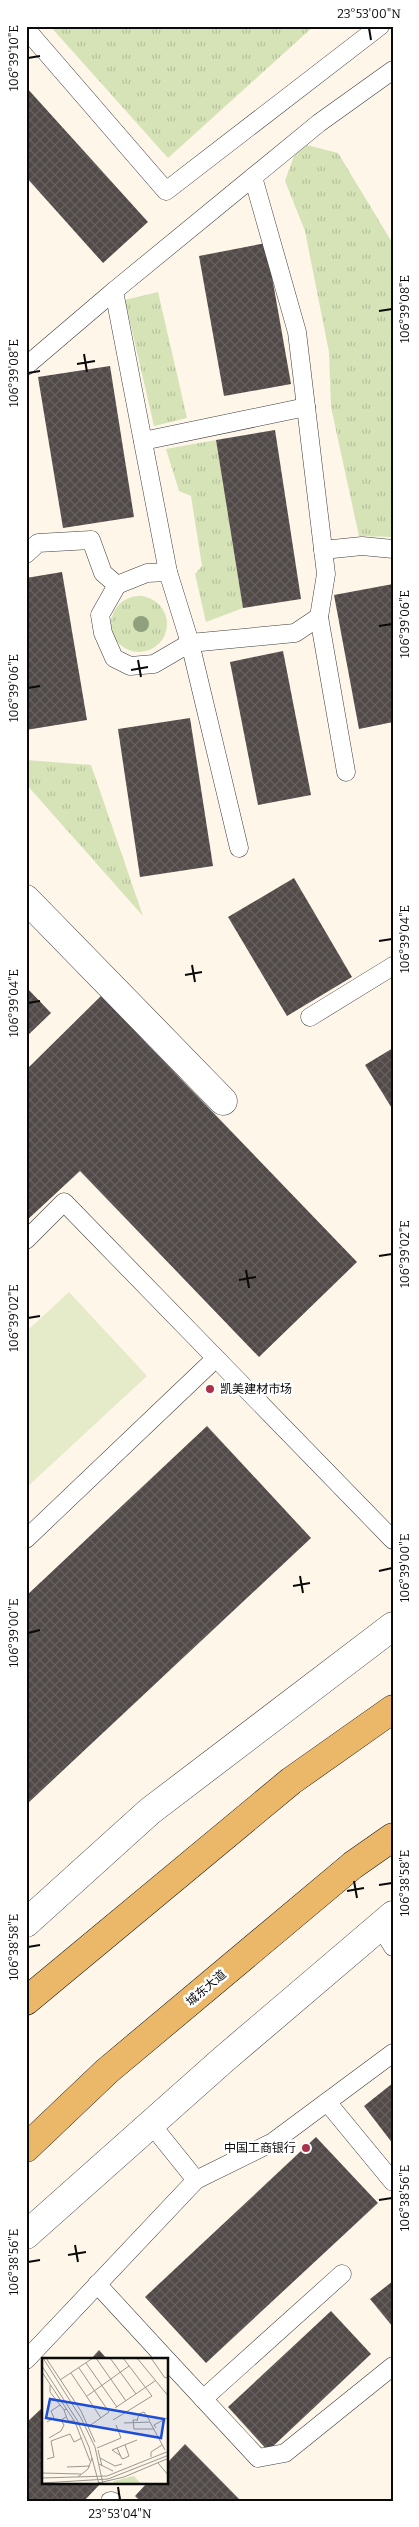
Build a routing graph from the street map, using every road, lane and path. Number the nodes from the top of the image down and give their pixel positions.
1 (380, 26) edge
2 (26, 29) edge
3 (393, 70) edge
4 (253, 177) junction
5 (114, 291) junction
6 (26, 366) edge
7 (306, 407) junction
8 (143, 441) junction
9 (393, 549) edge
10 (323, 550) junction
11 (26, 554) edge
12 (168, 572) junction
13 (117, 585) junction
14 (319, 617) junction
15 (190, 643) junction
16 (346, 772) dead end
17 (239, 848) dead end
18 (26, 899) edge
19 (393, 966) edge
20 (310, 1017) dead end
21 (223, 1101) dead end
22 (26, 1240) edge
23 (216, 1358) junction
24 (26, 1539) edge
25 (393, 1540) edge
26 (393, 1626) edge
27 (393, 1709) edge
28 (393, 1837) edge
29 (26, 1923) edge
30 (388, 1929) edge
31 (26, 2001) edge
32 (393, 2053) edge
33 (327, 2102) junction
34 (151, 2124) junction
35 (26, 2148) edge
36 (196, 2180) junction
37 (393, 2182) edge
38 (26, 2235) edge
39 (342, 2274) dead end
40 (97, 2284) junction
41 (165, 2358) edge
42 (26, 2360) edge
43 (169, 2362) edge
44 (393, 2366) edge
45 (203, 2399) junction

1 - 2 lane
3 - 4 lane
4 - 5 lane
4 - 7 lane
5 - 6 lane
5 - 8 lane
7 - 8 lane
7 - 10 lane
8 - 12 lane
9 - 10 lane
10 - 14 lane
11 - 13 lane
12 - 13 lane
12 - 15 lane
13 - 15 lane
14 - 15 lane
14 - 16 lane
15 - 17 lane
18 - 21 street
19 - 20 lane
22 - 23 lane
23 - 24 lane
23 - 25 lane
26 - 29 street
27 - 31 main road
28 - 35 main road, 城东大道
30 - 34 street
32 - 33 lane
33 - 36 lane
33 - 37 lane
34 - 36 lane
34 - 38 street
36 - 40 lane
39 - 45 lane
40 - 41 lane
40 - 42 lane
43 - 45 lane
44 - 45 lane

